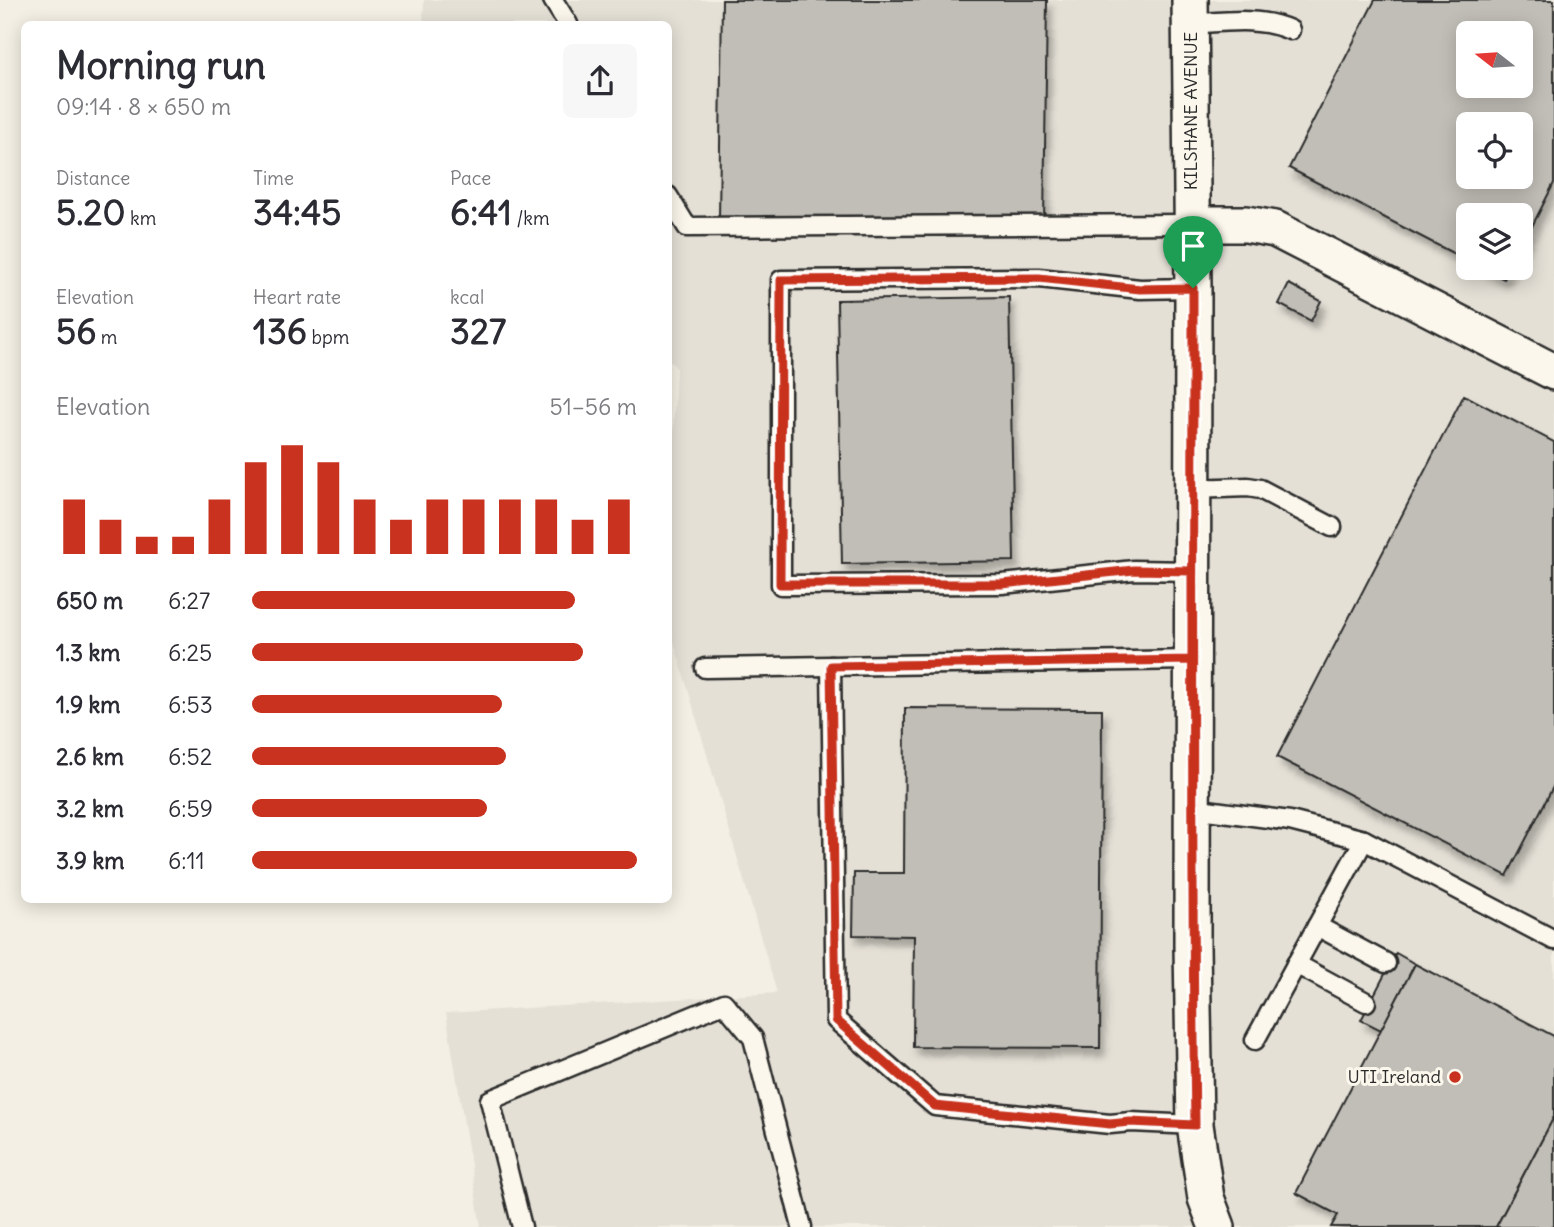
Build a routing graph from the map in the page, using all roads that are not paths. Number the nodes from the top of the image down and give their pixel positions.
1 (553, 0) edge
2 (1190, 12) edge
3 (566, 21) edge
4 (1290, 30) dead end
5 (672, 203) edge
6 (1192, 224) junction
7 (1193, 288) junction
8 (1552, 366) edge
9 (1193, 489) junction
10 (1332, 527) dead end
11 (1192, 571) junction
12 (1192, 660) junction
13 (831, 666) junction
14 (705, 668) dead end
15 (1192, 808) junction
16 (1364, 840) junction
17 (1317, 926) junction
18 (1554, 940) edge
19 (1385, 963) dead end
20 (1296, 964) junction
21 (1366, 1002) dead end
22 (1255, 1040) dead end
23 (1195, 1125) junction
24 (522, 1227) edge
25 (802, 1227) edge
26 (1217, 1227) edge

1 - 3 lane
2 - 4 lane
2 - 6 street, KILSHANE AVENUE
5 - 6 lane
6 - 7 street, KILSHANE AVENUE
6 - 8 street
7 - 9 street, KILSHANE AVENUE
7 - 11 lane
9 - 10 lane
9 - 11 street, KILSHANE AVENUE
11 - 12 street, KILSHANE AVENUE
12 - 13 lane
12 - 15 street, KILSHANE AVENUE
13 - 14 lane
13 - 23 lane
15 - 16 lane
15 - 23 street, KILSHANE AVENUE
16 - 17 lane
16 - 18 lane
17 - 19 lane
17 - 20 lane
20 - 21 lane
20 - 22 lane
23 - 26 street, KILSHANE AVENUE
24 - 25 lane

